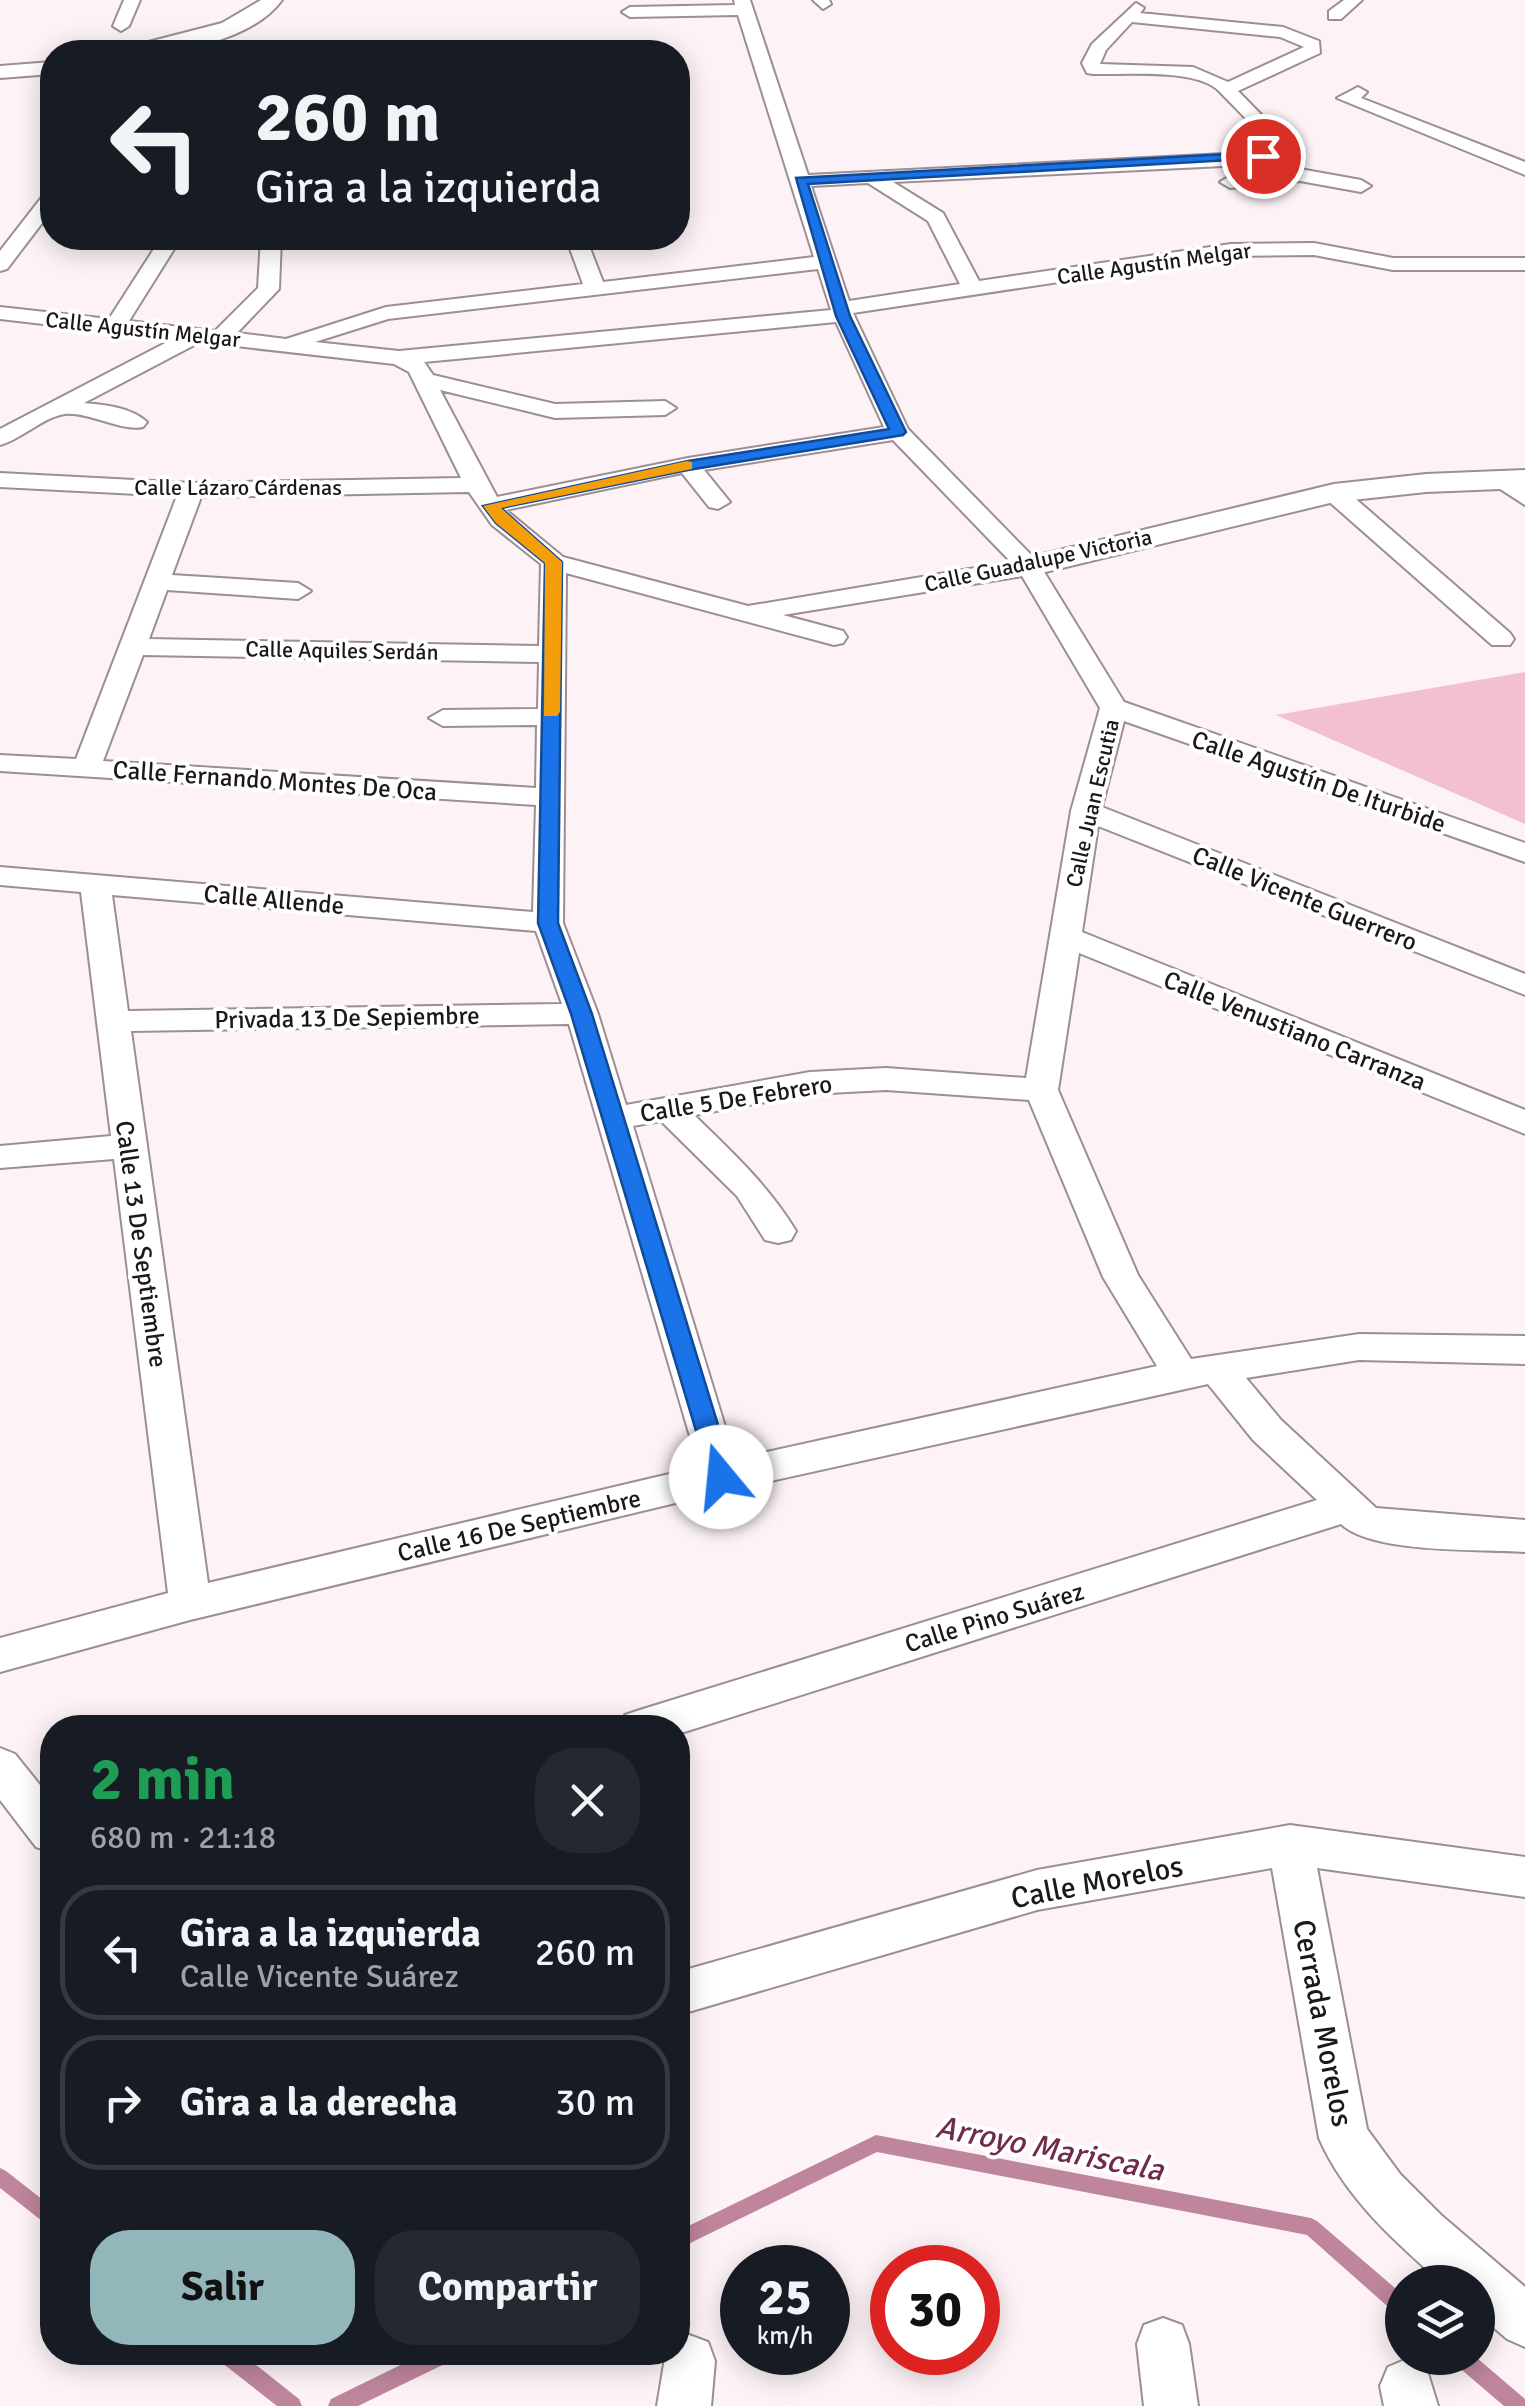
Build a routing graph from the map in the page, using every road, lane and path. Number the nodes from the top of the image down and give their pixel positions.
1 (132, 0) edge
2 (272, 0) edge
3 (1354, 0) edge
4 (743, 5) edge
5 (630, 12) dead end
6 (1335, 15) dead end
7 (121, 26) dead end
8 (178, 40) edge
9 (40, 69) edge
10 (0, 72) edge
11 (1228, 88) junction
12 (1358, 92) dead end
13 (1146, 163) junction
14 (1525, 169) edge
15 (871, 177) junction
16 (800, 181) junction
17 (1361, 186) dead end
18 (40, 212) edge
19 (163, 250) edge
20 (270, 250) edge
21 (580, 250) edge
22 (827, 262) junction
23 (0, 264) edge
24 (1525, 264) edge
25 (594, 289) junction
26 (973, 289) junction
27 (843, 312) junction
28 (0, 313) edge
29 (115, 326) junction
30 (196, 335) junction
31 (221, 338) junction
32 (286, 344) junction
33 (413, 368) junction
34 (60, 407) junction
35 (665, 408) dead end
36 (135, 422) dead end
37 (898, 432) junction
38 (0, 438) edge
39 (688, 466) junction
40 (0, 480) edge
41 (476, 485) junction
42 (1517, 486) edge
43 (192, 490) junction
44 (1334, 493) junction
45 (718, 502) dead end
46 (491, 506) junction
47 (554, 562) junction
48 (1029, 567) junction
49 (157, 582) junction
50 (298, 591) dead end
51 (744, 613) junction
52 (834, 637) dead end
53 (1500, 639) dead end
54 (132, 647) junction
55 (552, 654) junction
56 (1114, 708) junction
57 (550, 717) junction
58 (444, 718) dead end
59 (0, 762) edge
60 (86, 768) junction
61 (549, 797) junction
62 (1086, 812) junction
63 (1525, 853) edge
64 (0, 876) edge
65 (95, 884) junction
66 (548, 923) junction
67 (1064, 936) junction
68 (1525, 985) edge
69 (582, 1014) junction
70 (112, 1021) junction
71 (1041, 1090) junction
72 (666, 1107) junction
73 (611, 1119) junction
74 (1525, 1123) edge
75 (128, 1146) junction
76 (0, 1157) edge
77 (778, 1231) dead end
78 (1525, 1350) edge
79 (1199, 1372) junction
80 (721, 1477) junction
81 (1348, 1506) junction
82 (1525, 1536) edge
83 (190, 1604) junction
84 (0, 1655) edge
85 (681, 1715) edge
86 (0, 1767) edge
87 (40, 1818) edge
88 (1290, 1845) junction
89 (1525, 1877) edge
90 (690, 1991) edge
91 (1525, 2321) edge
92 (1162, 2344) dead end
93 (1171, 2406) edge

1 - 7 street
2 - 8 street
3 - 6 street
4 - 5 street
4 - 16 street, Calle Juan Escutia
9 - 10 street
11 - 11 street
11 - 13 street
12 - 14 street
13 - 15 street
13 - 17 street
15 - 16 street
15 - 26 street
16 - 22 street, Calle Juan Escutia
18 - 23 street
19 - 29 street
20 - 31 street
21 - 25 street
22 - 25 street, Calle Agustín Melgar
22 - 27 street, Calle Juan Escutia
24 - 26 street, Calle Agustín Melgar
25 - 32 street, Calle Agustín Melgar
26 - 27 street, Calle Agustín Melgar
27 - 33 street, Calle Agustín Melgar
27 - 37 street, Calle Juan Escutia
28 - 29 street, Calle Agustín Melgar
29 - 30 street, Calle Agustín Melgar
30 - 31 street, Calle Agustín Melgar
30 - 34 street
31 - 32 street, Calle Agustín Melgar
32 - 33 street, Calle Agustín Melgar
33 - 35 street
33 - 41 street
34 - 36 street
34 - 38 street
37 - 39 street
37 - 48 street, Calle Juan Escutia
39 - 45 street
39 - 46 street
40 - 43 street, Calle Lázaro Cárdenas
41 - 43 street, Calle Lázaro Cárdenas
41 - 46 street
42 - 44 street, Calle Guadalupe Victoria
43 - 49 street
44 - 48 street, Calle Guadalupe Victoria
44 - 53 street
46 - 47 street
47 - 51 street, Calle Guadalupe Victoria
47 - 55 street
48 - 51 street, Calle Guadalupe Victoria
48 - 56 street, Calle Juan Escutia
49 - 50 street
49 - 54 street
51 - 52 street
54 - 55 street, Calle Aquiles Serdán
54 - 60 street
55 - 57 street
56 - 62 street, Calle Juan Escutia
56 - 63 street, Calle Agustín De Iturbide
57 - 58 street
57 - 61 street
59 - 60 street, Calle Fernando Montes De Oca
60 - 61 street, Calle Fernando Montes De Oca
61 - 66 street
62 - 67 street, Calle Juan Escutia
62 - 68 street, Calle Vicente Guerrero
64 - 65 street, Calle Allende
65 - 66 street, Calle Allende
65 - 70 street, Calle 13 De Septiembre
66 - 69 street
67 - 71 street, Calle Juan Escutia
67 - 74 street, Calle Venustiano Carranza
69 - 70 street, Privada 13 De Sepiembre
69 - 73 street
70 - 75 street, Calle 13 De Septiembre
71 - 72 street, Calle 5 De Febrero
71 - 79 street
72 - 73 street, Calle 5 De Febrero
72 - 77 street
73 - 80 street
75 - 76 street
75 - 83 street, Calle 13 De Septiembre
78 - 79 street, Calle 16 De Septiembre
79 - 80 street, Calle 16 De Septiembre
79 - 81 street
80 - 83 street, Calle 16 De Septiembre
81 - 82 street
81 - 85 street, Calle Pino Suárez
83 - 84 street, Calle 16 De Septiembre
86 - 87 street
88 - 89 street, Calle Morelos
88 - 90 street, Calle Morelos
88 - 91 street, Cerrada Morelos
92 - 93 street

